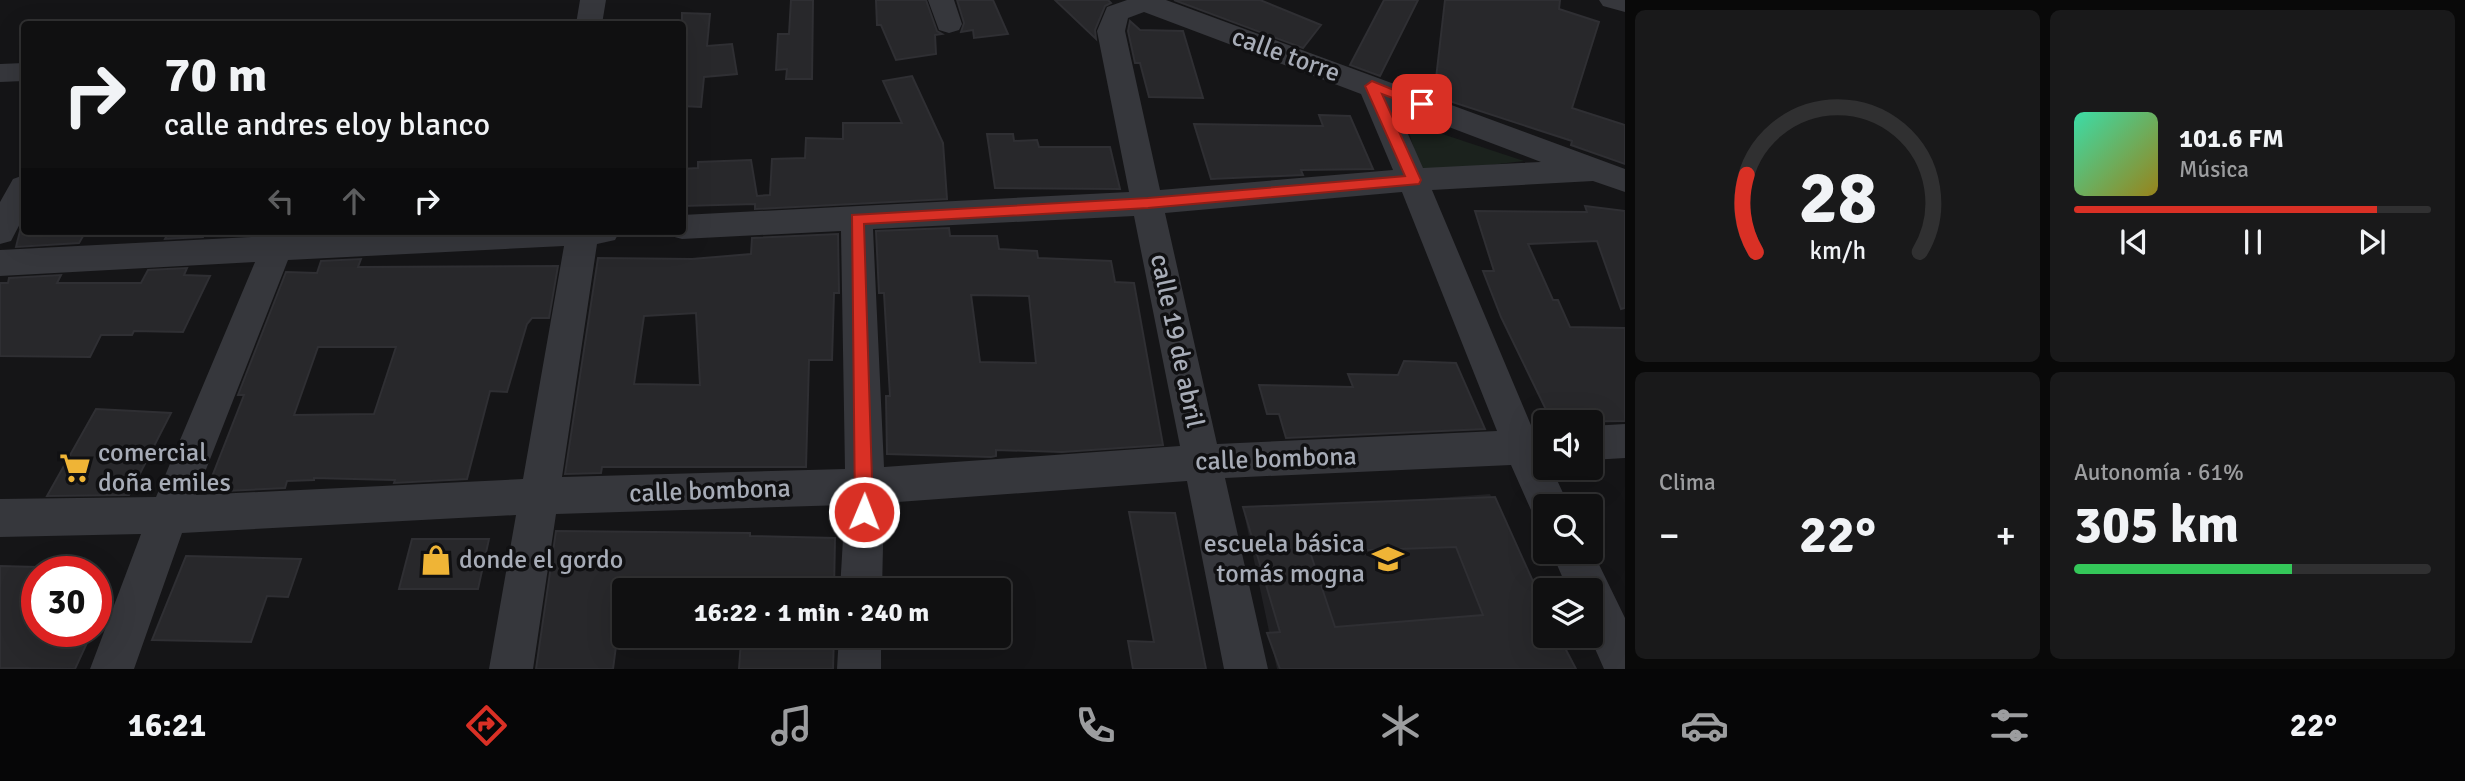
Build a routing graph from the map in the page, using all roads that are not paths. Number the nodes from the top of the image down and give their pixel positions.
1 (593, 0) edge
2 (1612, 0) edge
3 (1625, 4) edge
4 (1137, 6) edge
5 (590, 21) edge
6 (21, 72) edge
7 (0, 73) edge
8 (1372, 86) junction
9 (1596, 170) junction
10 (1414, 180) junction
11 (1625, 181) edge
12 (21, 193) edge
13 (1148, 203) junction
14 (857, 219) junction
15 (686, 227) edge
16 (0, 232) edge
17 (517, 235) edge
18 (573, 235) edge
19 (276, 248) junction
20 (0, 262) edge
21 (1625, 441) edge
22 (1603, 442) edge
23 (1533, 447) edge
24 (1203, 462) junction
25 (865, 486) junction
26 (540, 496) junction
27 (168, 514) junction
28 (0, 518) edge
29 (861, 578) edge
30 (1603, 619) edge
31 (860, 648) edge
32 (1625, 665) edge
33 (112, 669) edge
34 (511, 669) edge
35 (859, 669) edge
36 (1246, 669) edge

1 - 5 street
2 - 3 street
4 - 8 street, calle torre
4 - 13 street, calle 19 de abril
6 - 7 street
8 - 9 street, calle torre
8 - 10 street
9 - 10 street
9 - 11 street, calle torre
10 - 13 street
10 - 23 street
12 - 16 street
13 - 14 street
13 - 24 street, calle 19 de abril
14 - 15 street
14 - 25 street
17 - 19 street
18 - 26 street
19 - 20 street
19 - 27 street
21 - 22 street
23 - 24 street, calle bombona
24 - 25 street, calle bombona
24 - 36 street, calle 19 de abril
25 - 26 street, calle bombona
25 - 29 street
26 - 27 street, calle bombona
26 - 34 street
27 - 28 street, calle bombona
27 - 33 street
30 - 32 street
31 - 35 street

